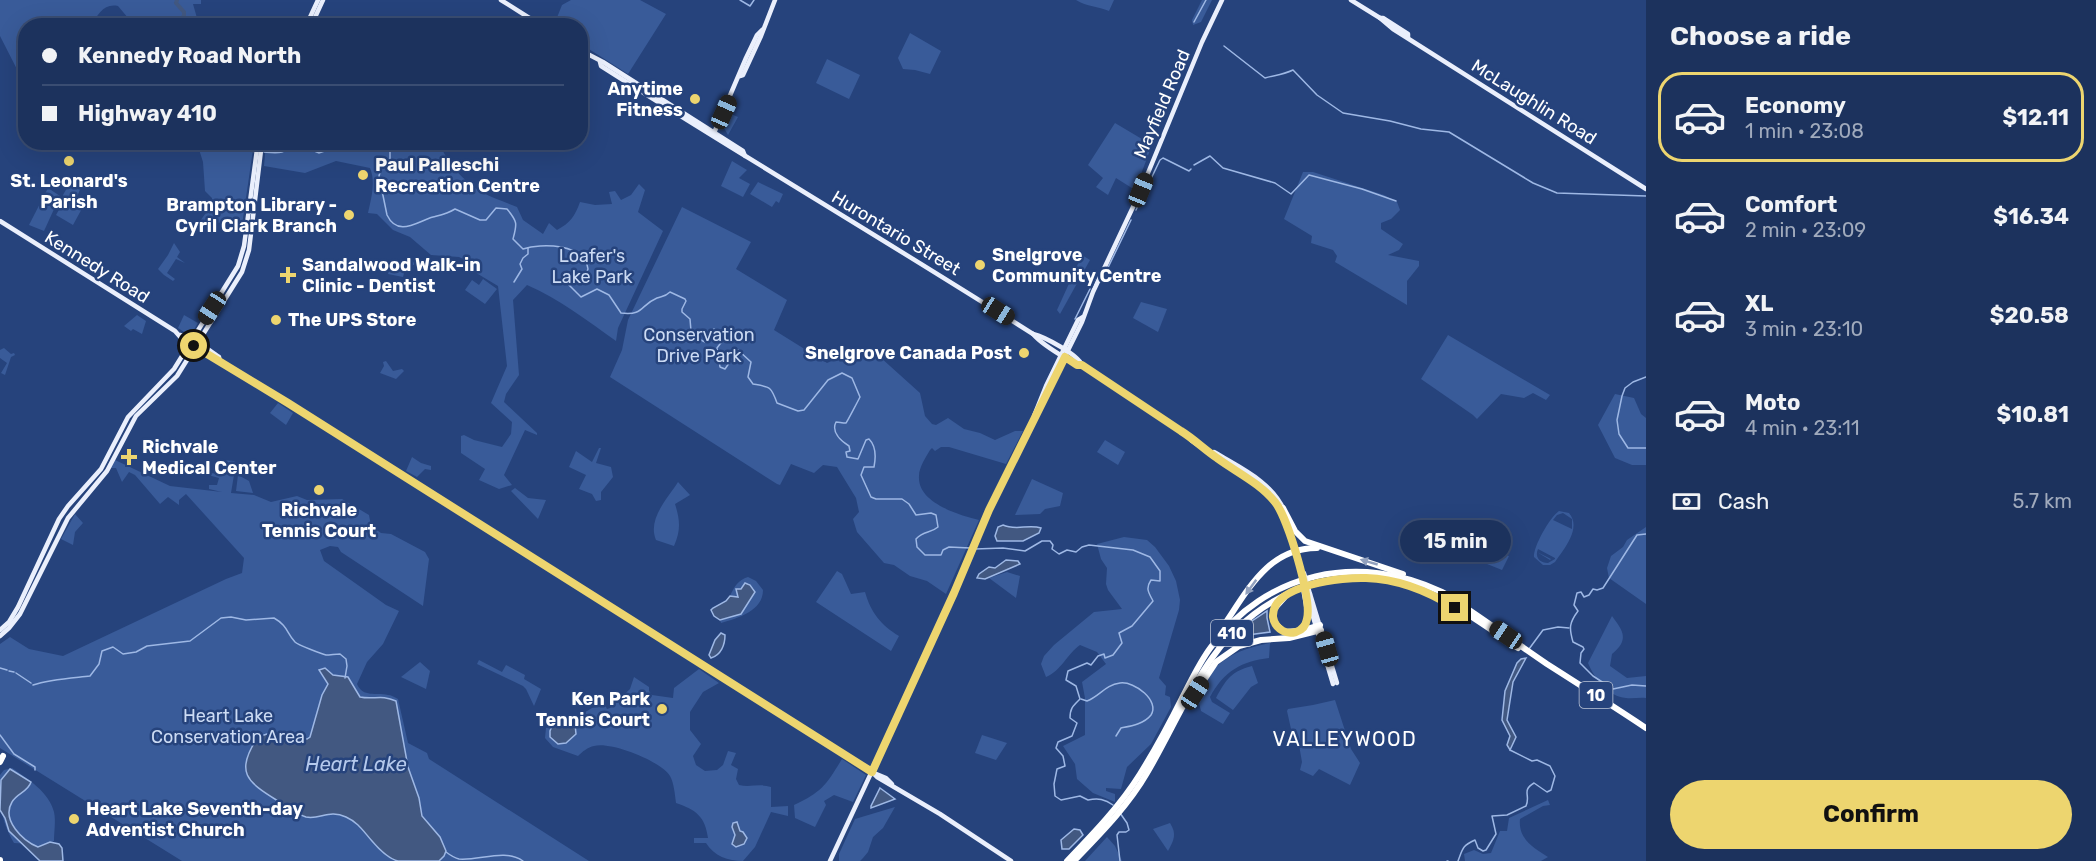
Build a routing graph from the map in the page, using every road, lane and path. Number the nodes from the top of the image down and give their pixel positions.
1 (318, 0) edge
2 (323, 0) edge
3 (501, 0) edge
4 (775, 0) edge
5 (1222, 0) edge
6 (1351, 0) edge
7 (310, 18) edge
8 (315, 18) edge
9 (529, 18) edge
10 (588, 55) edge
11 (600, 62) junction
12 (724, 112) junction
13 (699, 123) junction
14 (717, 124) junction
15 (713, 135) junction
16 (259, 150) edge
17 (1646, 189) edge
18 (0, 221) edge
19 (193, 343) junction
20 (1064, 353) junction
21 (1189, 437) junction
22 (1284, 508) junction
23 (1322, 548) junction
24 (1296, 551) junction
25 (1311, 584) junction
26 (1442, 592) junction
27 (1307, 593) junction
28 (1490, 627) junction
29 (1318, 628) junction
30 (0, 630) edge
31 (1299, 631) junction
32 (0, 636) edge
33 (1209, 649) junction
34 (1335, 684) dead end
35 (1182, 711) junction
36 (1646, 728) edge
37 (872, 772) junction
38 (1125, 799) junction
39 (1100, 830) junction
40 (830, 861) edge
41 (1011, 861) edge
42 (1067, 861) edge
43 (1074, 861) edge

1 - 7 main road
2 - 8 main road
3 - 9 main road
4 - 12 main road
5 - 20 main road, Mayfield Road
6 - 17 main road, McLaughlin Road
10 - 11 main road, Hurontario Street
11 - 13 main road, Hurontario Street
11 - 15 main road, Hurontario Street
12 - 14 main road
12 - 15 main road
13 - 14 main road
13 - 15 main road, Hurontario Street
14 - 15 main road
15 - 20 main road, Hurontario Street
16 - 19 main road
18 - 19 main road, Kennedy Road
19 - 30 main road
19 - 32 main road
19 - 37 main road, Kennedy Road
20 - 21 main road, Hurontario Street
20 - 37 main road, Mayfield Road
21 - 22 main road, Hurontario Street
21 - 24 main road, Hurontario Street
22 - 23 highway
22 - 24 main road, Hurontario Street
23 - 24 highway
26 -> 23 highway
24 - 27 main road, Hurontario Street, bridge
24 -> 33 highway
25 - 28 highway, 410
25 - 31 highway
25 - 35 highway, 410
26 - 28 highway
26 - 33 highway, 410
27 - 29 main road, Hurontario Street
27 - 31 highway
28 - 36 highway, 10
29 - 31 highway
29 - 34 main road, Hurontario Street
29 - 35 highway
33 - 38 highway, 410
35 - 38 highway, 410
37 - 40 main road, Mayfield Road
37 - 41 main road
38 - 39 highway, 410
39 - 42 highway, 410
39 - 43 highway, 410

